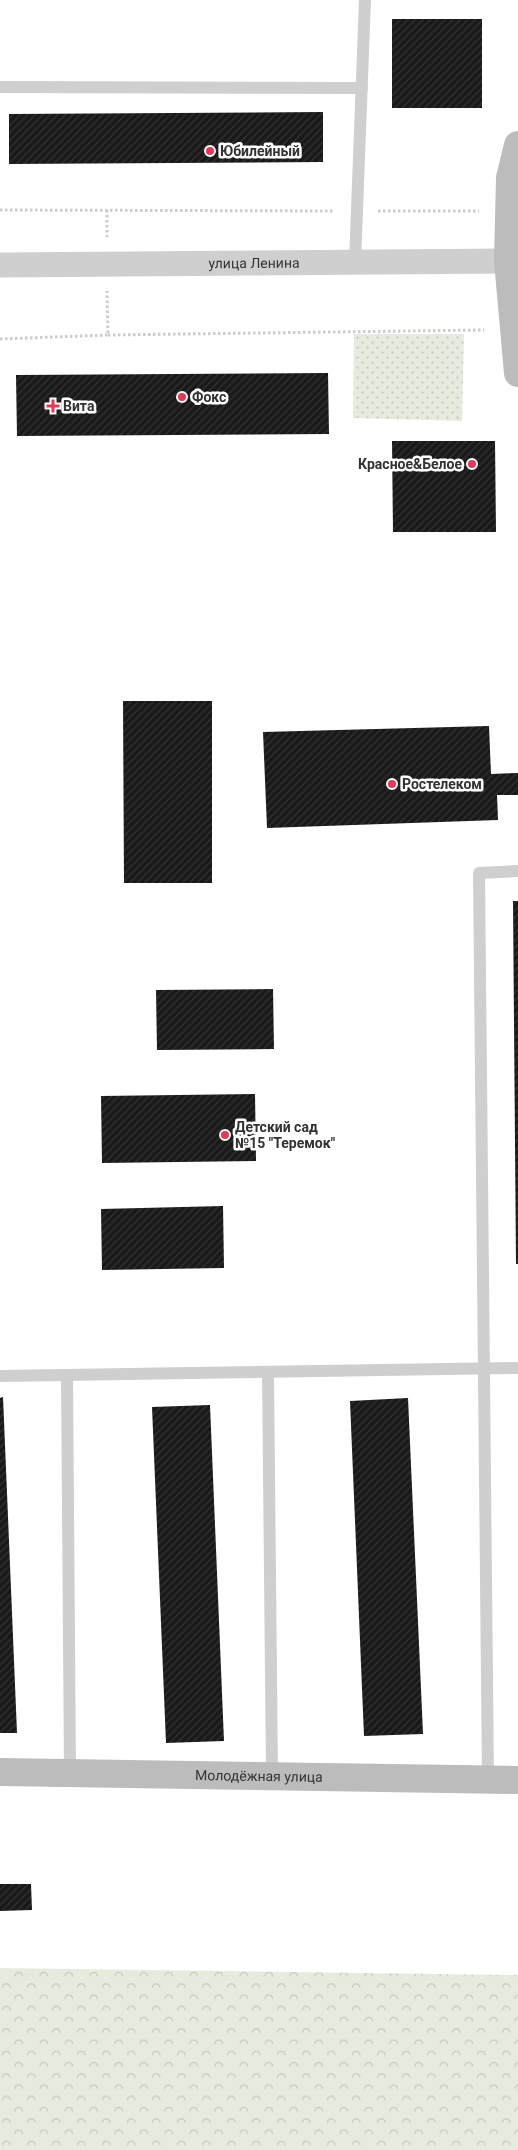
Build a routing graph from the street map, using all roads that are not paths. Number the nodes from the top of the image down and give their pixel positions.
1 (365, 0) edge
2 (0, 87) edge
3 (362, 88) junction
4 (518, 145) edge
5 (508, 261) junction
6 (355, 262) junction
7 (0, 265) edge
8 (518, 373) edge
9 (518, 871) edge
10 (518, 1368) edge
11 (484, 1369) junction
12 (268, 1372) junction
13 (67, 1375) junction
14 (0, 1376) edge
15 (0, 1772) edge
16 (70, 1773) junction
17 (272, 1776) junction
18 (488, 1780) junction
19 (518, 1780) edge

1 - 3 lane
2 - 3 lane
3 - 6 lane
4 - 5 main road
5 - 6 street, улица Ленина
5 - 8 main road
6 - 7 street, улица Ленина
9 - 11 lane
10 - 11 lane
11 - 12 lane
11 - 18 lane
12 - 13 lane
12 - 17 lane
13 - 14 lane
13 - 16 lane
15 - 16 main road, Молодёжная улица
16 - 17 main road, Молодёжная улица
17 - 18 main road, Молодёжная улица
18 - 19 main road, Молодёжная улица

